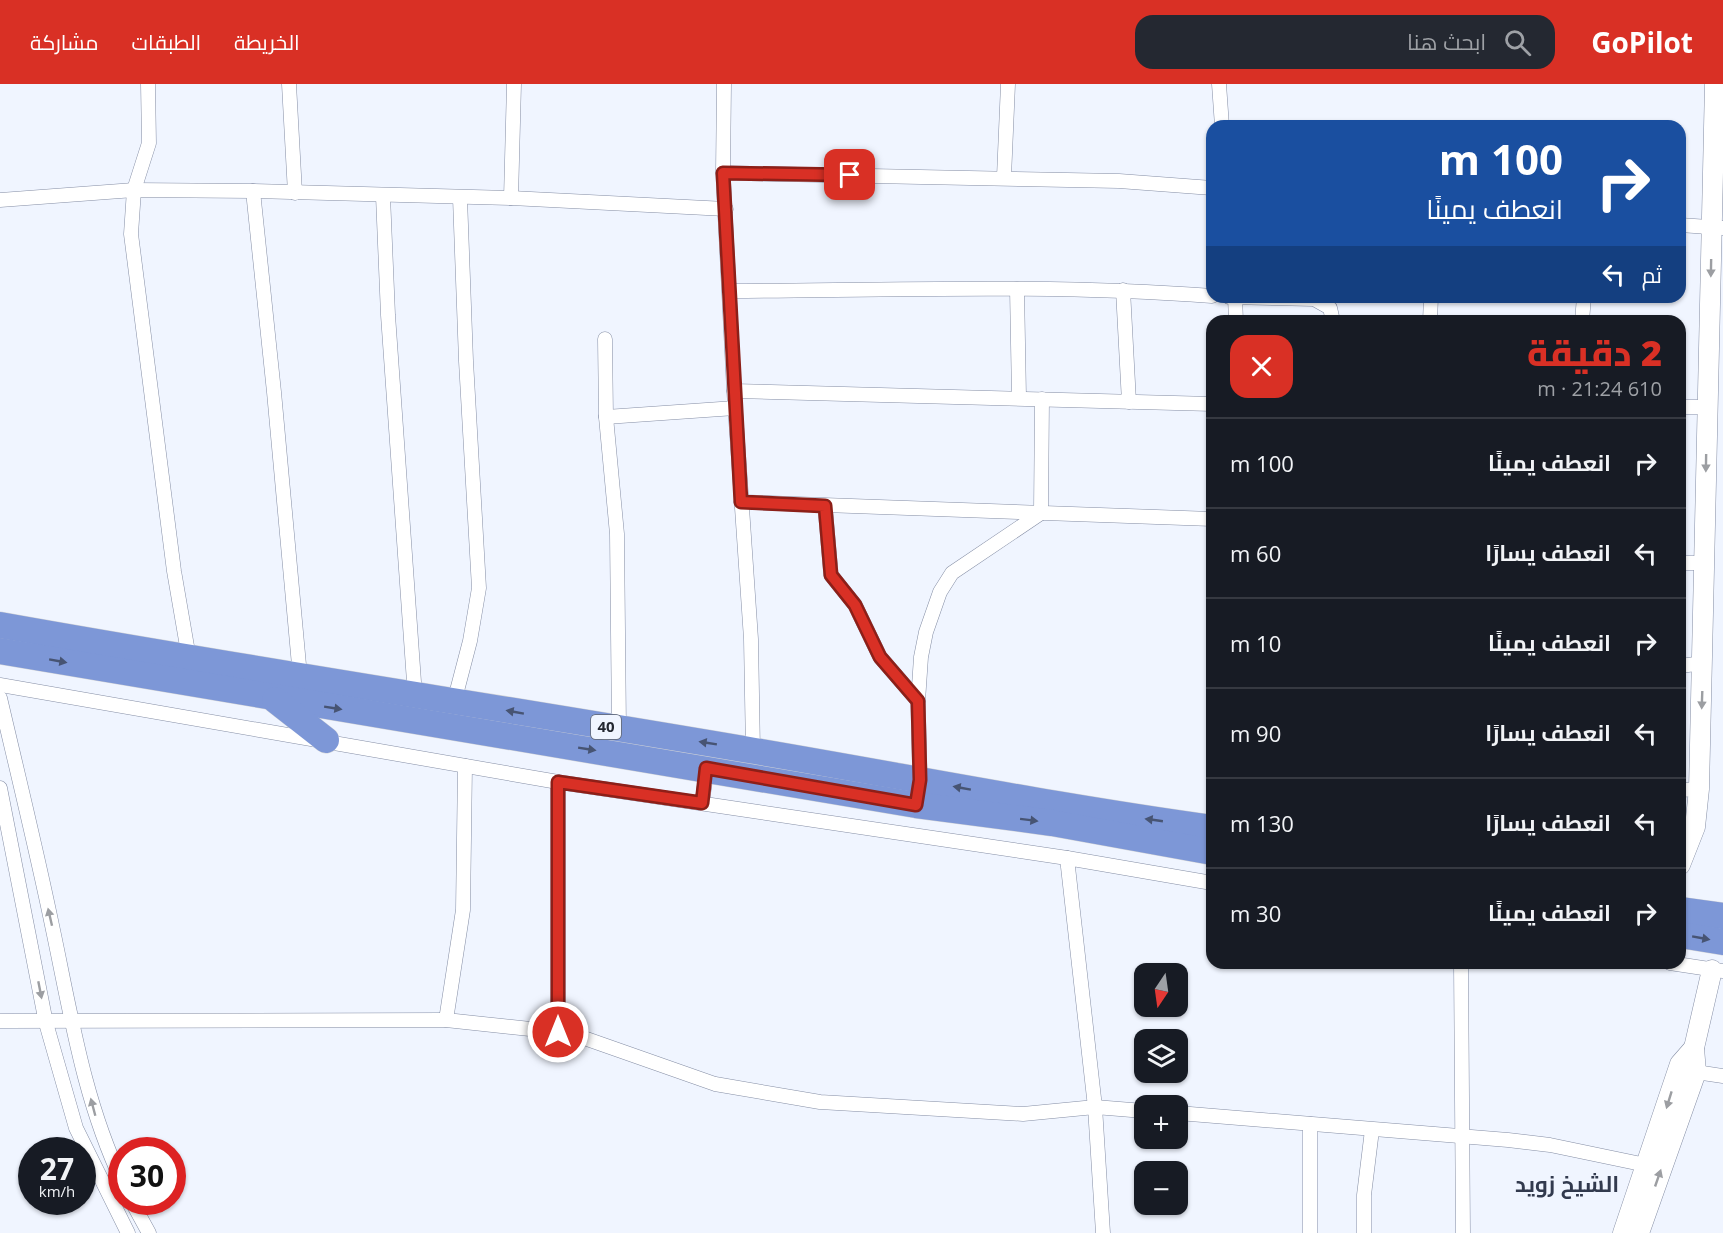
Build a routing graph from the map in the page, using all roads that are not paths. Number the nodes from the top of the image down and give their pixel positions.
1 (148, 84) edge
2 (289, 84) edge
3 (514, 84) edge
4 (724, 84) edge
5 (1008, 84) edge
6 (1219, 84) edge
7 (1715, 84) edge
8 (1719, 112) edge
9 (1222, 120) edge
10 (723, 173) junction
11 (1004, 177) junction
12 (1206, 187) edge
13 (134, 190) junction
14 (253, 191) junction
15 (295, 193) junction
16 (383, 196) junction
17 (460, 198) junction
18 (511, 198) junction
19 (0, 200) edge
20 (726, 209) junction
21 (1686, 225) edge
22 (1717, 228) edge
23 (1017, 289) junction
24 (1123, 290) junction
25 (731, 291) junction
26 (1206, 296) edge
27 (1321, 303) edge
28 (1332, 315) edge
29 (605, 339) dead end
30 (734, 391) junction
31 (1019, 397) junction
32 (1042, 399) junction
33 (1129, 402) junction
34 (1206, 404) edge
35 (1686, 406) edge
36 (1708, 407) junction
37 (735, 408) junction
38 (606, 417) junction
39 (741, 502) junction
40 (825, 506) junction
41 (1041, 513) junction
42 (1206, 519) edge
43 (1686, 563) edge
44 (1704, 563) junction
45 (0, 625) edge
46 (0, 651) edge
47 (189, 658) junction
48 (1703, 663) junction
49 (1686, 665) edge
50 (300, 676) junction
51 (0, 685) edge
52 (415, 696) junction
53 (0, 698) edge
54 (273, 698) junction
55 (918, 701) junction
56 (454, 702) junction
57 (448, 727) junction
58 (619, 729) junction
59 (326, 740) junction
60 (753, 751) junction
61 (465, 766) junction
62 (706, 768) junction
63 (920, 780) junction
64 (558, 782) junction
65 (0, 788) edge
66 (1690, 789) edge
67 (702, 803) junction
68 (916, 805) junction
69 (1206, 827) edge
70 (1686, 850) edge
71 (1206, 851) edge
72 (1067, 858) junction
73 (1206, 882) edge
74 (1686, 911) edge
75 (1723, 916) edge
76 (1686, 935) edge
77 (1723, 942) edge
78 (1686, 966) edge
79 (1461, 969) edge
80 (1718, 971) edge
81 (446, 1020) junction
82 (0, 1021) edge
83 (70, 1021) junction
84 (46, 1023) junction
85 (558, 1032) junction
86 (1694, 1048) junction
87 (1696, 1072) junction
88 (1723, 1076) edge
89 (1095, 1107) junction
90 (1134, 1110) edge
91 (1188, 1114) edge
92 (1310, 1124) junction
93 (1372, 1130) junction
94 (1463, 1135) junction
95 (108, 1147) edge
96 (1646, 1166) junction
97 (139, 1215) edge
98 (128, 1233) edge
99 (149, 1233) edge
100 (1102, 1233) edge
101 (1310, 1233) edge
102 (1364, 1233) edge
103 (1463, 1233) edge
104 (1623, 1233) edge
105 (1639, 1233) edge

1 - 13 street
2 - 15 street
3 - 18 street
4 - 10 street
5 - 11 street
6 - 9 street
7 - 8 main road
8 - 22 main road
10 - 11 street
10 - 20 street
11 - 12 street
13 - 14 street
13 - 19 street
13 - 47 street
14 - 15 street
14 - 50 street
15 - 16 street
16 - 17 street
16 - 52 street
17 - 18 street
17 - 56 street
18 - 20 street
20 - 25 street
21 - 22 street
22 -> 36 main road
23 - 24 street
23 - 25 street
23 - 31 street
24 - 26 street
24 - 33 street
25 - 30 street
27 - 28 street
29 - 38 street
30 - 31 street
30 - 37 street
31 - 32 street
32 - 33 street
32 - 41 street
33 - 34 street
35 - 36 street
36 -> 44 main road
37 - 38 street
37 - 39 street
38 - 58 street
39 - 40 street
39 - 60 street
40 - 41 street
40 - 55 street
41 - 42 street
41 - 55 street
43 - 44 street
44 - 48 main road
45 - 47 highway, 40
46 -> 54 highway, 40
47 - 50 highway, 40
48 - 49 street
48 -> 66 main road
50 - 52 highway, 40
51 - 59 street
52 - 56 highway, 40
83 -> 53 street
54 -> 57 highway, 40
54 - 59 highway
55 - 63 street
56 - 57 street
58 -> 56 highway, 40
57 -> 62 highway, 40
60 -> 58 highway, 40
59 - 61 street
60 - 63 highway, 40
61 - 64 street
61 - 81 street
62 - 67 street
62 - 68 highway, 40
63 - 68 street
69 -> 63 highway, 40
64 - 67 street
64 - 85 street
65 -> 84 street
66 - 70 main road
67 - 72 street
68 -> 71 highway, 40
72 - 73 street
72 - 89 street
74 - 75 highway
76 -> 77 highway
78 - 80 street
79 - 94 street
80 - 86 main road
81 - 83 street
81 - 85 street
82 - 84 street
83 - 84 street
95 -> 83 street
84 - 98 street
85 - 89 street
86 - 87 main road
86 -> 96 main road
87 - 88 street
105 -> 87 main road
89 - 90 street
89 - 100 street
91 - 92 street
92 - 93 street
92 - 101 street
93 - 94 street
93 - 102 street
94 - 96 street
94 - 103 street
96 - 104 main road
97 - 99 street

